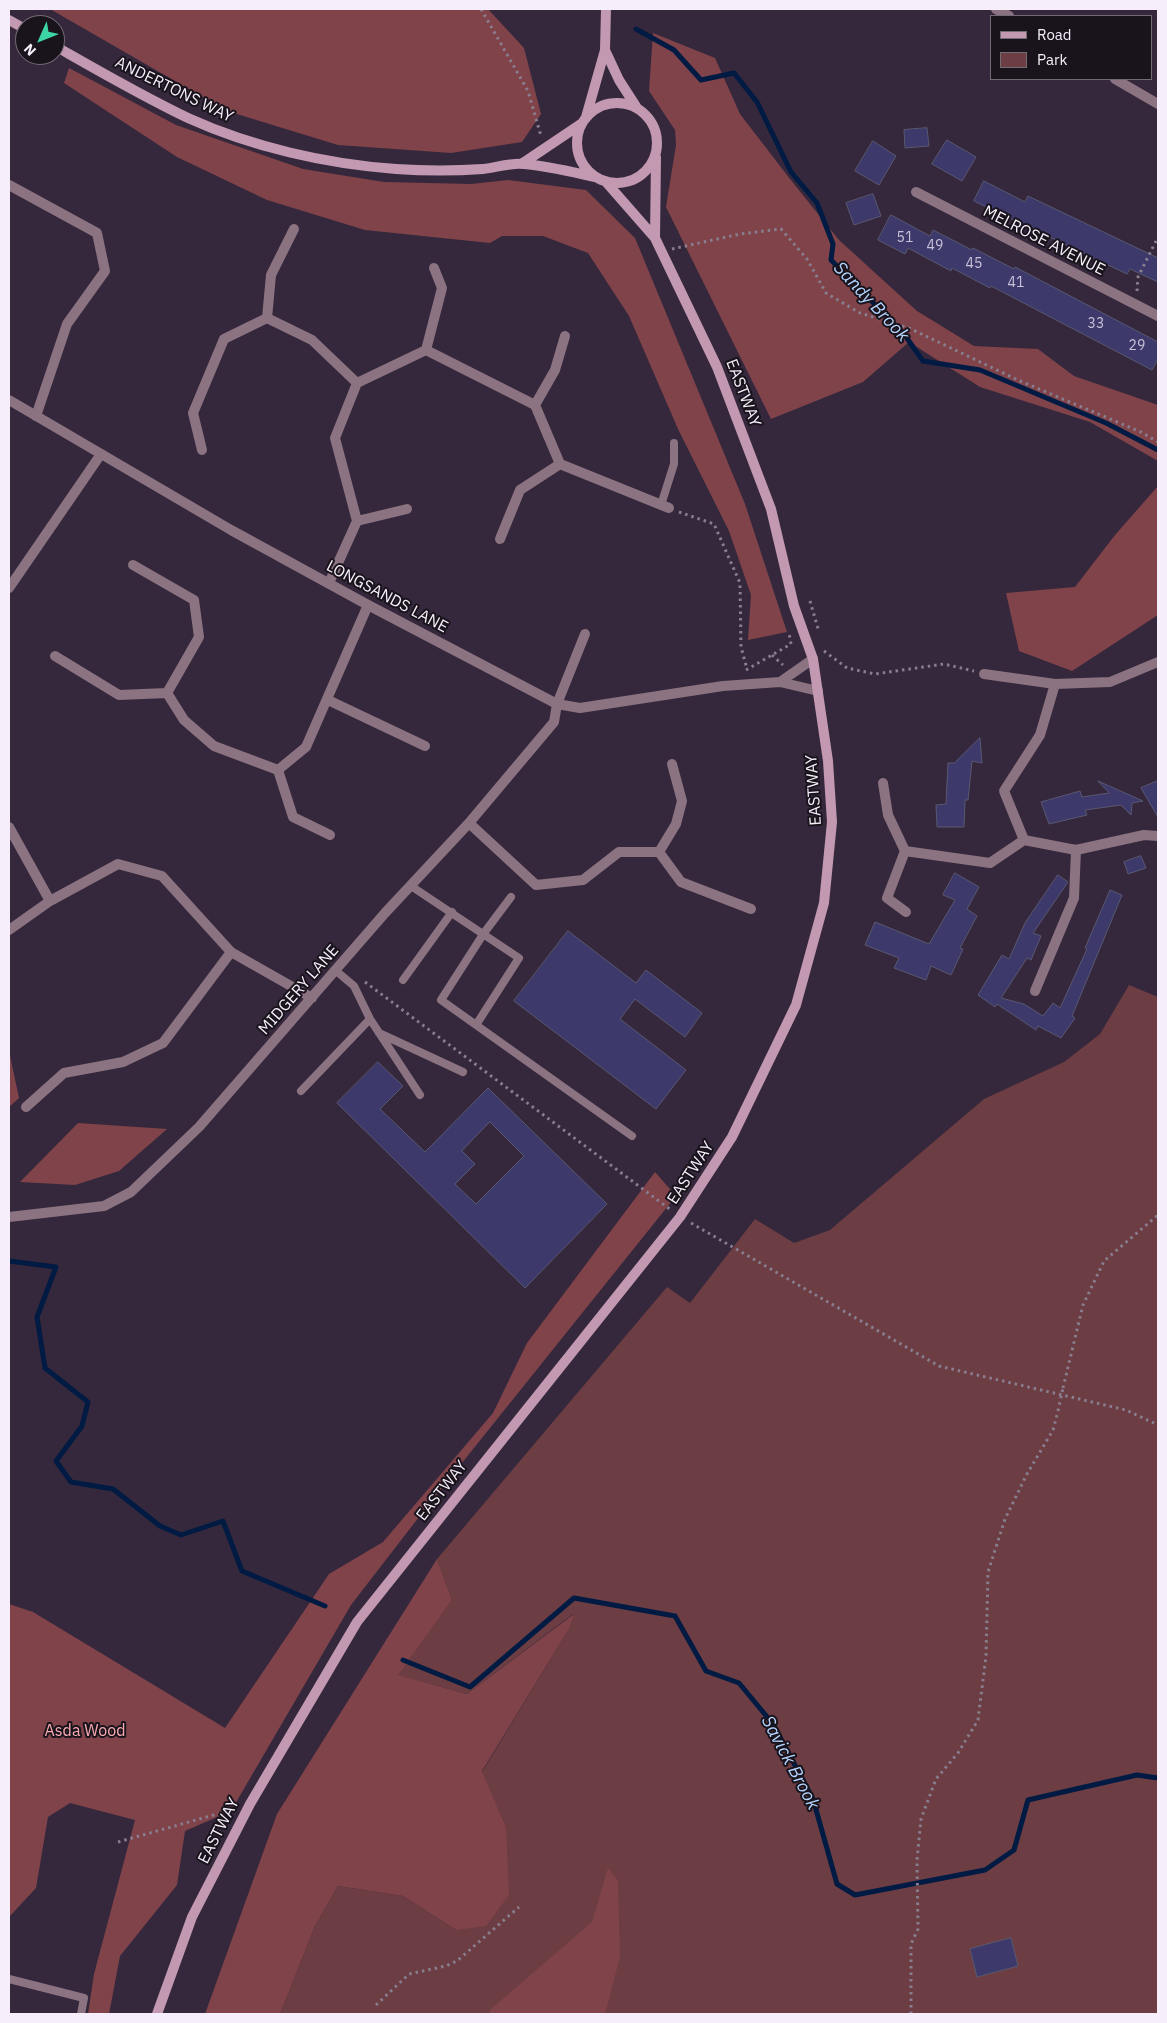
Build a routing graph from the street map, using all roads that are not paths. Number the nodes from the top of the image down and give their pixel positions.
1 (606, 9) edge
2 (996, 9) edge
3 (1007, 15) edge
4 (605, 50) junction
5 (65, 52) edge
6 (1117, 80) edge
7 (1158, 104) edge
8 (636, 108) junction
9 (584, 121) junction
10 (656, 153) junction
11 (523, 163) junction
12 (595, 177) junction
13 (606, 182) junction
14 (9, 185) edge
15 (916, 192) dead end
16 (294, 229) dead end
17 (655, 238) junction
18 (434, 268) dead end
19 (1158, 316) edge
20 (267, 318) junction
21 (565, 336) dead end
22 (426, 350) junction
23 (357, 382) junction
24 (9, 400) edge
25 (535, 405) junction
26 (36, 416) junction
27 (674, 443) dead end
28 (202, 450) dead end
29 (101, 454) junction
30 (560, 464) junction
31 (665, 507) joint
32 (407, 509) dead end
33 (357, 521) junction
34 (500, 539) dead end
35 (133, 565) dead end
36 (329, 582) junction
37 (9, 588) edge
38 (368, 605) junction
39 (585, 634) dead end
40 (55, 656) dead end
41 (813, 659) junction
42 (1158, 662) edge
43 (984, 674) road end
44 (780, 682) junction
45 (1055, 684) junction
46 (818, 692) junction
47 (167, 693) junction
48 (328, 700) junction
49 (557, 704) junction
50 (425, 746) dead end
51 (672, 764) dead end
52 (278, 770) junction
53 (883, 783) dead end
54 (469, 823) junction
55 (9, 827) edge
56 (330, 835) dead end
57 (1158, 836) edge
58 (1024, 840) junction
59 (1076, 850) junction
60 (905, 851) junction
61 (659, 852) junction
62 (411, 886) junction
63 (511, 898) dead end
64 (50, 901) junction
65 (750, 909) dead end
66 (452, 912) junction
67 (906, 912) dead end
68 (9, 930) edge
69 (484, 933) junction
70 (231, 952) junction
71 (335, 970) junction
72 (403, 980) dead end
73 (1035, 991) dead end
74 (312, 998) junction
75 (370, 1019) junction
76 (476, 1025) junction
77 (379, 1034) junction
78 (463, 1072) dead end
79 (300, 1091) dead end
80 (420, 1095) dead end
81 (26, 1108) dead end
82 (632, 1136) dead end
83 (9, 1217) edge
84 (9, 1979) edge
85 (81, 2014) edge
86 (158, 2014) edge

1 - 4 main road
2 - 3 street
4 - 8 main road
4 - 9 main road
5 - 11 main road, ANDERTONS WAY
6 - 7 street
8 - 9 main road
8 - 10 main road
9 - 11 main road, ANDERTONS WAY
9 - 12 main road
10 - 13 main road
10 - 17 main road, EASTWAY
11 - 12 main road, ANDERTONS WAY
12 - 13 main road
13 - 17 main road, EASTWAY
14 - 26 street
15 - 19 street, MELROSE AVENUE
16 - 20 street
17 - 41 main road, EASTWAY
18 - 22 street
20 - 23 street
20 - 28 street
21 - 25 street
22 - 23 street
22 - 25 street
23 - 33 street
24 - 26 street, LONGSANDS LANE
25 - 30 street
26 - 29 street, LONGSANDS LANE
27 - 31 lane
29 - 36 street, LONGSANDS LANE
29 - 37 street
30 - 31 street
30 - 34 street
32 - 33 street
33 - 36 street
35 - 47 street
36 - 38 street, LONGSANDS LANE
38 - 48 street
38 - 49 street, LONGSANDS LANE
39 - 49 street, MIDGERY LANE
40 - 47 street
41 - 44 street
41 - 46 main road, EASTWAY
42 - 45 street
43 - 45 street
44 - 46 street, LONGSANDS LANE
44 - 49 street, LONGSANDS LANE
45 - 58 street
46 - 86 main road, EASTWAY
47 - 52 street
48 - 50 street
48 - 52 street
49 - 54 street, MIDGERY LANE
51 - 61 street
52 - 56 street
53 - 60 street
54 - 61 street
54 - 62 street, MIDGERY LANE
55 - 64 street
57 - 59 street
58 - 59 street
58 - 60 street
59 - 73 street
60 - 67 street
61 - 65 street
62 - 66 lane
62 - 71 street, MIDGERY LANE
63 - 69 lane
64 - 68 street
64 - 70 street
66 - 69 lane
66 - 72 lane
69 - 76 lane
69 - 76 lane
70 - 74 street
70 - 81 street
71 - 74 street, MIDGERY LANE
71 - 75 lane
74 - 83 street, MIDGERY LANE
75 - 77 lane
75 - 79 lane
76 - 82 lane
77 - 78 lane
77 - 80 lane
84 - 85 lane

